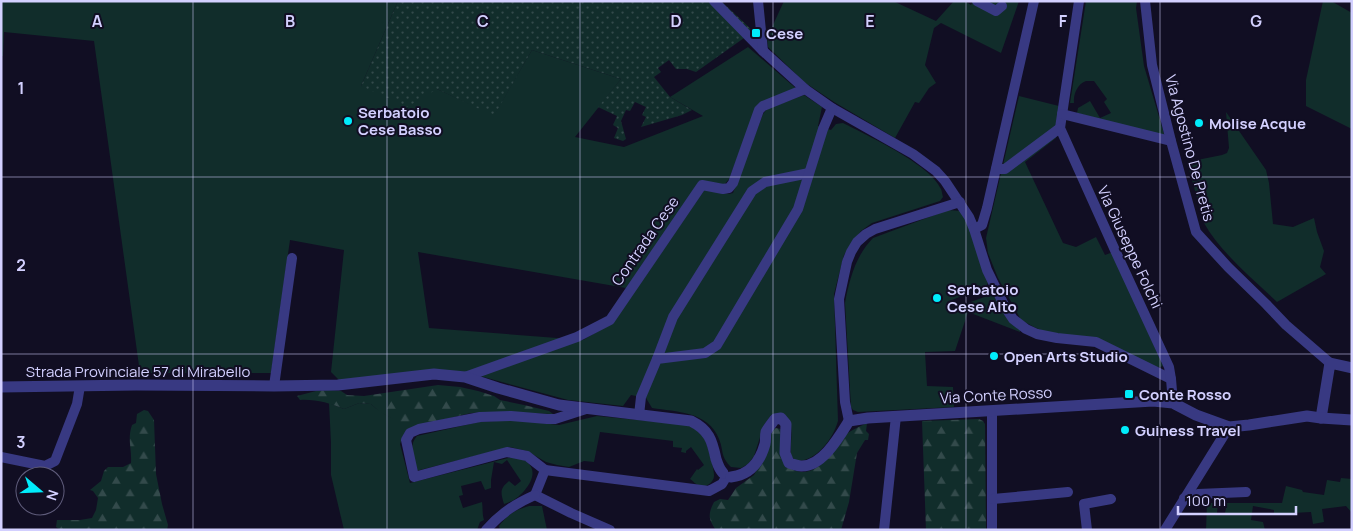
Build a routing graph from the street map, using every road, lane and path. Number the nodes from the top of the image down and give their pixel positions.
1 (714, 1) edge
2 (758, 1) edge
3 (977, 1) edge
4 (1034, 1) edge
5 (1080, 1) edge
6 (1145, 1) edge
7 (1002, 6) dead end
8 (763, 51) junction
9 (805, 89) junction
10 (832, 108) junction
11 (1062, 114) junction
12 (1060, 128) junction
13 (1171, 142) junction
14 (996, 169) junction
15 (810, 173) junction
16 (960, 202) junction
17 (974, 229) junction
18 (292, 258) dead end
19 (657, 359) junction
20 (1330, 363) junction
21 (1352, 368) edge
22 (465, 377) junction
23 (1171, 380) junction
24 (80, 386) junction
25 (274, 386) junction
26 (1, 387) edge
27 (1172, 403) junction
28 (587, 409) junction
29 (992, 411) junction
30 (639, 415) junction
31 (896, 416) junction
32 (1321, 418) junction
33 (1352, 420) edge
34 (848, 422) junction
35 (1229, 427) junction
36 (1, 457) edge
37 (545, 470) junction
38 (726, 477) junction
39 (1068, 492) dead end
40 (1246, 492) dead end
41 (535, 494) junction
42 (993, 498) junction
43 (1184, 498) junction
44 (1111, 499) dead end
45 (486, 530) edge
46 (610, 530) edge
47 (884, 530) edge
48 (992, 530) edge
49 (1087, 530) edge
50 (1166, 530) edge

1 - 8 street
2 - 8 street
3 - 7 street
4 - 14 street
5 - 11 street
6 - 13 street, Via Agostino De Pretis
8 - 9 street
9 - 10 street
9 - 22 street, Contrada Cese
10 - 15 street
10 - 16 street
11 - 12 street
11 - 13 street
12 - 14 street
12 - 23 street, Via Giuseppe Folchi
13 - 20 street, Via Agostino De Pretis
14 - 17 street
15 - 19 street
15 - 19 street
16 - 17 street
16 - 34 street
17 - 23 street
18 - 25 street
19 - 30 street
20 - 21 street
20 - 32 street
22 - 25 street, Strada Provinciale 57 di Mirabello
22 - 28 street, Strada Provinciale 57 di Mirabello
23 - 27 street, Via Giuseppe Folchi
24 - 25 street, Strada Provinciale 57 di Mirabello
24 - 26 street, Strada Provinciale 57 di Mirabello
24 - 36 street
27 - 29 street, Via Conte Rosso
27 - 35 street, Via Conte Rosso
28 - 30 street, Strada Provinciale 57 di Mirabello
28 - 37 street
29 - 31 street, Via Conte Rosso
29 - 42 street
30 - 38 street, Strada Provinciale 57 di Mirabello
31 - 34 street, Via Conte Rosso
31 - 47 street
32 - 33 street, Via Conte Rosso
32 - 35 street, Via Conte Rosso
34 - 38 street
35 - 43 street
37 - 38 street
37 - 41 street
39 - 42 street
40 - 43 street
41 - 45 street
41 - 46 street
42 - 48 street
43 - 50 street
44 - 49 street

